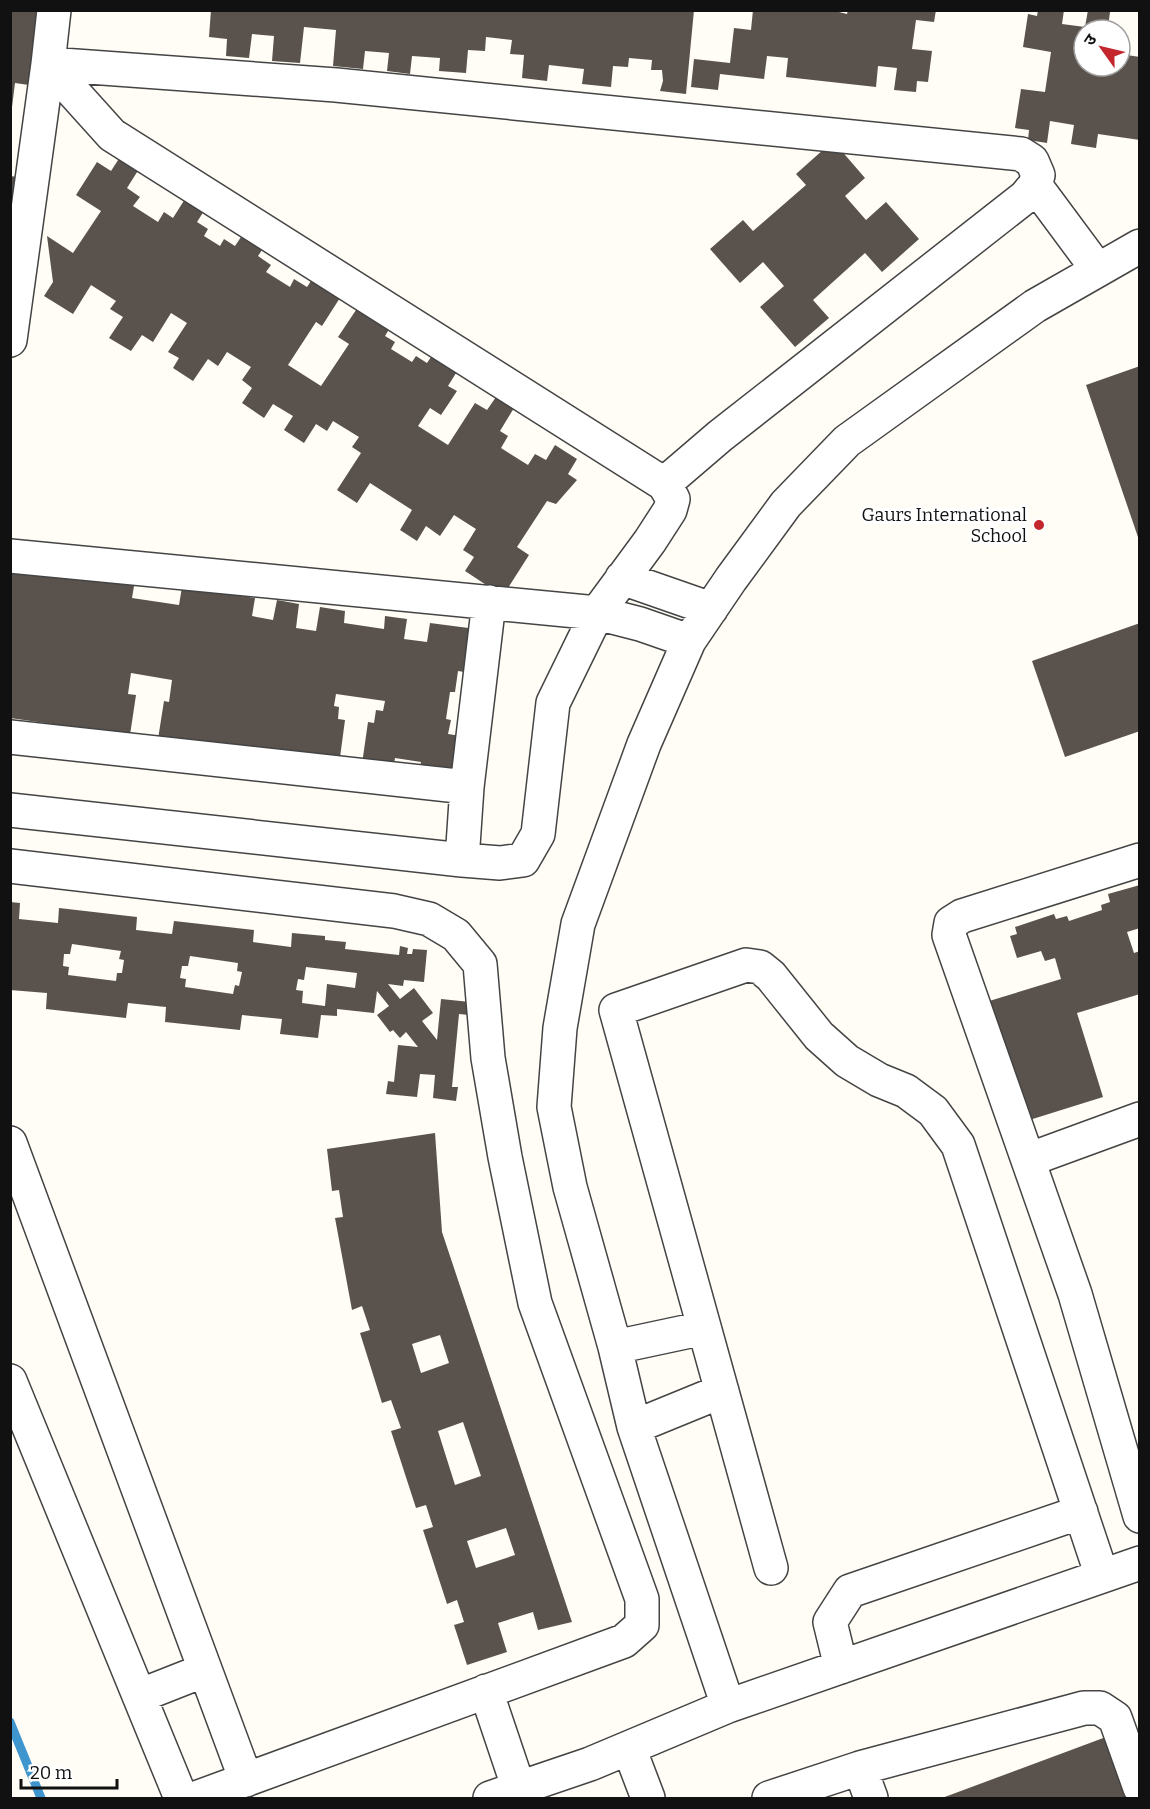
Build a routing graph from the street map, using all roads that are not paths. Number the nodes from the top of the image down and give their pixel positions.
1 (54, 10) edge
2 (48, 64) junction
3 (1035, 185) junction
4 (1140, 246) edge
5 (1098, 270) junction
6 (10, 340) edge
7 (664, 484) junction
8 (10, 556) edge
9 (622, 578) junction
10 (489, 602) junction
11 (711, 609) junction
12 (597, 613) junction
13 (689, 641) junction
14 (10, 737) edge
15 (467, 787) junction
16 (10, 810) edge
17 (462, 860) junction
18 (1140, 860) edge
19 (10, 866) edge
20 (1140, 1119) edge
21 (10, 1143) edge
22 (1029, 1160) junction
23 (704, 1328) junction
24 (615, 1347) junction
25 (10, 1381) edge
26 (722, 1391) junction
27 (634, 1427) junction
28 (1134, 1478) edge
29 (1081, 1512) junction
30 (1140, 1516) edge
31 (1140, 1563) edge
32 (771, 1568) dead end
33 (1102, 1576) junction
34 (841, 1667) junction
35 (205, 1670) junction
36 (486, 1691) junction
37 (139, 1696) junction
38 (728, 1706) junction
39 (628, 1748) junction
40 (860, 1767) junction
41 (246, 1780) junction
42 (567, 1786) edge
43 (1140, 1788) edge
44 (504, 1794) edge
45 (181, 1798) edge
46 (196, 1798) edge
47 (648, 1798) edge
48 (769, 1798) edge
49 (871, 1798) edge

1 - 2 street
2 - 3 street
2 - 6 street
2 - 7 street
3 - 5 street
3 - 7 street
4 - 5 street
5 - 11 street
7 - 9 street
8 - 10 street
9 - 11 street
9 - 12 street
10 - 12 street
10 - 15 street
11 - 13 street
12 - 13 street
12 - 17 street
13 - 24 street
14 - 15 street
15 - 17 street
16 - 17 street
18 - 22 street
19 - 36 street
20 - 22 street
21 - 35 street
22 - 28 street
23 - 24 street
23 - 26 street
23 - 29 street
24 - 27 street
25 - 37 street
26 - 27 street
26 - 32 street
27 - 38 street
28 - 30 street
29 - 33 street
29 - 34 street
31 - 33 street
33 - 34 street
34 - 38 street
35 - 37 street
35 - 41 street
36 - 41 street
36 - 44 street
37 - 45 street
38 - 39 street
39 - 42 street
39 - 47 street
40 - 43 street
40 - 48 street
40 - 49 street
41 - 46 street
42 - 44 street

